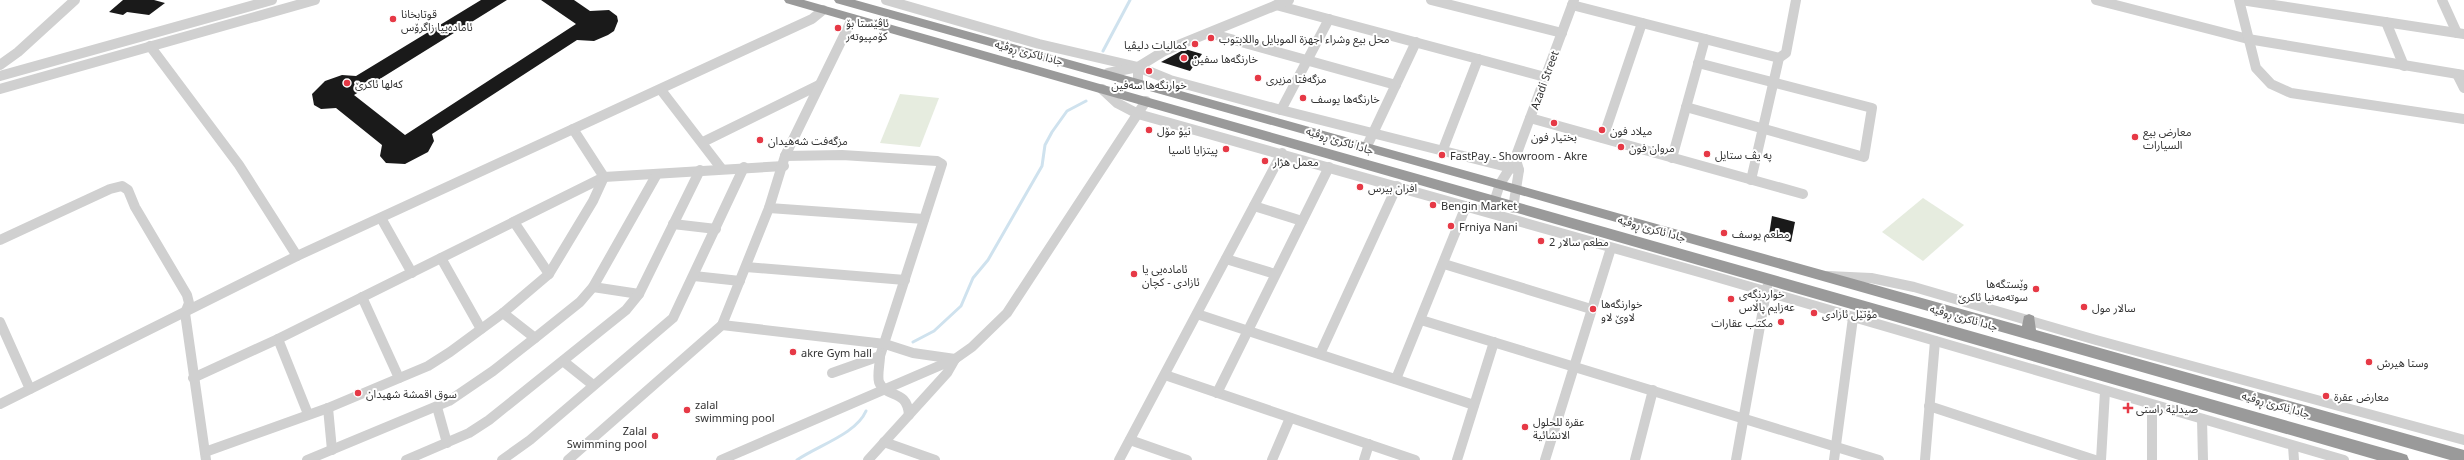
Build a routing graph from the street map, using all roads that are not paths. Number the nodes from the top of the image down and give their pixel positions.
1 (75, 0) edge
2 (272, 0) edge
3 (315, 0) edge
4 (790, 0) edge
5 (840, 0) edge
6 (886, 0) edge
7 (1289, 0) edge
8 (1431, 0) edge
9 (1796, 0) edge
10 (2096, 0) edge
11 (2240, 0) edge
12 (2442, 0) edge
13 (1573, 2) edge
14 (262, 3) junction
15 (1276, 5) junction
16 (823, 10) junction
17 (909, 13) junction
18 (262, 15) junction
19 (852, 19) junction
20 (1329, 19) junction
21 (2386, 22) junction
22 (1642, 23) junction
23 (1209, 33) junction
24 (1562, 33) junction
25 (2460, 34) edge
26 (1705, 39) junction
27 (2248, 39) junction
28 (1416, 42) junction
29 (150, 46) junction
30 (18, 52) junction
31 (1779, 58) junction
32 (1478, 59) junction
33 (1308, 61) junction
34 (1698, 64) junction
35 (0, 65) edge
36 (2404, 66) junction
37 (1138, 67) junction
38 (25, 70) junction
39 (1108, 73) junction
40 (2460, 74) edge
41 (0, 76) edge
42 (1545, 77) junction
43 (1138, 82) junction
44 (1773, 83) junction
45 (819, 85) junction
46 (1396, 85) junction
47 (2464, 88) edge
48 (0, 89) edge
49 (1102, 89) junction
50 (661, 90) junction
51 (1146, 101) junction
52 (1686, 107) junction
53 (1281, 110) junction
54 (1138, 114) junction
55 (1530, 118) junction
56 (2464, 119) edge
57 (573, 129) junction
58 (1763, 129) junction
59 (1373, 134) junction
60 (1603, 138) junction
61 (703, 142) junction
62 (1366, 148) junction
63 (1442, 152) junction
64 (1282, 153) junction
65 (1672, 158) junction
66 (785, 161) junction
67 (744, 166) junction
68 (1514, 166) junction
69 (1329, 167) junction
70 (721, 168) junction
71 (700, 170) junction
72 (657, 174) junction
73 (604, 177) junction
74 (1751, 180) junction
75 (1500, 184) junction
76 (1397, 186) junction
77 (1517, 189) junction
78 (1803, 194) dead end
79 (1494, 202) junction
80 (1254, 206) junction
81 (1466, 206) junction
82 (769, 208) junction
83 (1513, 208) junction
84 (381, 218) junction
85 (924, 219) junction
86 (1302, 221) junction
87 (514, 222) junction
88 (673, 224) junction
89 (716, 229) junction
90 (0, 240) edge
91 (1611, 248) junction
92 (1643, 250) junction
93 (296, 256) junction
94 (441, 258) junction
95 (1226, 259) junction
96 (1444, 264) junction
97 (746, 267) junction
98 (412, 273) junction
99 (549, 274) junction
100 (1275, 274) junction
101 (694, 276) junction
102 (1822, 277) junction
103 (905, 280) junction
104 (740, 281) junction
105 (1767, 285) junction
106 (593, 287) junction
107 (639, 294) junction
108 (362, 297) junction
109 (1591, 309) junction
110 (185, 313) junction
111 (503, 313) junction
112 (1197, 314) junction
113 (1853, 318) junction
114 (1421, 320) junction
115 (2029, 320) junction
116 (0, 322) edge
117 (722, 324) junction
118 (481, 329) junction
119 (1247, 330) junction
120 (2029, 335) junction
121 (535, 338) junction
122 (278, 339) junction
123 (1935, 341) junction
124 (1494, 342) junction
125 (885, 344) junction
126 (1320, 354) junction
127 (880, 356) junction
128 (955, 358) junction
129 (563, 361) junction
130 (1573, 366) junction
131 (832, 373) dead end
132 (1165, 375) junction
133 (193, 378) junction
134 (399, 378) junction
135 (1396, 379) junction
136 (593, 385) junction
137 (30, 389) junction
138 (884, 390) junction
139 (1652, 390) junction
140 (2105, 391) junction
141 (1216, 393) junction
142 (0, 404) edge
143 (1474, 405) junction
144 (2152, 405) junction
145 (1928, 406) junction
146 (436, 407) junction
147 (328, 408) junction
148 (308, 414) junction
149 (910, 415) junction
150 (1290, 418) junction
151 (1744, 418) junction
152 (2202, 419) junction
153 (1130, 440) junction
154 (2464, 440) edge
155 (884, 442) junction
156 (447, 443) junction
157 (1369, 444) junction
158 (1835, 446) junction
159 (2293, 446) junction
160 (332, 450) junction
161 (205, 456) edge
162 (2464, 457) edge
163 (307, 460) edge
164 (406, 460) edge
165 (502, 460) edge
166 (568, 460) edge
167 (721, 460) edge
168 (868, 460) edge
169 (935, 460) edge
170 (1120, 460) edge
171 (1187, 460) edge
172 (1272, 460) edge
173 (1364, 460) edge
174 (1415, 460) edge
175 (1457, 460) edge
176 (1546, 460) edge
177 (1635, 460) edge
178 (1736, 460) edge
179 (1834, 460) edge
180 (1879, 460) edge
181 (1925, 460) edge
182 (2095, 460) edge
183 (2101, 460) edge
184 (2152, 460) edge
185 (2203, 460) edge
186 (2294, 460) edge
187 (2344, 460) edge
188 (2401, 460) edge

1 - 30 street
2 - 14 street
3 - 18 street
4 - 16 highway, جادا ئاکرێ ڕوڤیە
5 - 17 highway, جادا ئاکرێ ڕوڤیە
6 - 17 street
7 - 15 street
8 - 24 street
9 - 31 street
10 - 27 street
11 - 21 street
11 - 27 street
12 - 25 street
13 - 22 street
13 - 24 street, Azadi Street
14 - 18 street
14 - 38 street
15 - 20 street
15 - 23 street
16 - 19 highway, جادا ئاکرێ ڕوڤیە
16 - 50 street
17 - 37 street
17 - 39 highway, جادا ئاکرێ ڕوڤیە
18 - 29 street
19 - 45 street
19 - 49 highway, جادا ئاکرێ ڕوڤیە
20 - 28 street
20 - 33 street
21 - 25 street
21 - 36 street
22 - 26 street
22 - 60 street
23 - 33 street
23 - 37 street
24 - 42 street, Azadi Street
26 - 31 street
26 - 34 street
27 - 36 street
27 - 56 street
28 - 32 street
28 - 46 street
29 - 48 street
29 - 93 street
30 - 35 street
30 - 38 street
31 - 44 street
32 - 42 street
32 - 63 street
33 - 46 street
33 - 53 street
34 - 44 street
34 - 52 street
36 - 40 street
37 - 39 street
37 - 43 street
37 - 53 street
38 - 41 street
39 - 43 highway, جادا ئاکرێ ڕوڤیە
40 - 47 street
42 - 55 street, Azadi Street
43 - 62 highway, جادا ئاکرێ ڕوڤیە
44 - 58 street
44 - 58 street
45 - 61 street
45 - 66 street
46 - 59 street
49 - 51 highway, جادا ئاکرێ ڕوڤیە
49 - 54 street
50 - 57 street
50 - 61 street
51 - 54 street
51 - 79 highway, جادا ئاکرێ ڕوڤیە
52 - 58 street
52 - 65 street
53 - 59 street
54 - 64 street
54 - 128 street
55 - 60 street
55 - 68 street, Azadi Street
57 - 73 street
57 - 84 street
58 - 74 street
59 - 62 street
59 - 63 street
60 - 65 street
61 - 70 street
62 - 75 highway, جادا ئاکرێ ڕوڤیە
63 - 68 street
64 - 69 street
64 - 80 street
65 - 74 street
66 - 67 street
66 - 82 street
66 - 85 street
67 - 70 street
67 - 89 street
68 - 75 street, Azadi Street
68 - 77 street, Azadi Street
69 - 76 street
69 - 86 street
70 - 71 street
71 - 72 street
71 - 88 street
72 - 73 street
72 - 106 street
73 - 87 street
73 - 99 street
74 - 78 street
75 - 77 highway, جادا ئاکرێ ڕوڤیە
75 - 79 street, Azadi Street
76 - 81 street
76 - 126 street
77 - 83 street, Azadi Street
77 - 102 highway, جادا ئاکرێ ڕوڤیە
79 - 83 highway, جادا ئاکرێ ڕوڤیە
80 - 86 street
80 - 95 street
81 - 91 street
81 - 96 street
82 - 85 street
82 - 97 street
83 - 92 highway, جادا ئاکرێ ڕوڤیە
84 - 93 street
84 - 98 street
85 - 103 street
86 - 100 street
87 - 94 street
87 - 99 street
88 - 89 street
88 - 107 street
89 - 101 street
90 - 110 street
91 - 92 street
91 - 109 street
92 - 105 highway, جادا ئاکرێ ڕوڤیە
93 - 110 street
94 - 98 street
94 - 118 street
95 - 100 street
95 - 112 street
96 - 109 street
96 - 114 street
97 - 103 street
97 - 104 street
98 - 108 street
99 - 111 street
100 - 119 street
101 - 104 street
101 - 136 street
102 - 115 street
102 - 120 highway, جادا ئاکرێ ڕوڤیە
103 - 125 street
104 - 117 street
105 - 113 street
105 - 151 street
105 - 188 highway, جادا ئاکرێ ڕوڤیە
106 - 107 street
106 - 121 street
107 - 129 street
108 - 122 street
108 - 134 street
109 - 130 street
110 - 133 street
110 - 137 street
111 - 118 street
111 - 121 street
112 - 119 street
112 - 132 street
113 - 123 street
113 - 158 street
114 - 124 street
114 - 135 street
115 - 120 highway
115 - 154 street
116 - 137 street
117 - 125 street
117 - 166 street
118 - 134 street
119 - 126 street
119 - 141 street
120 - 162 highway, جادا ئاکرێ ڕوڤیە
121 - 146 street
122 - 133 street
122 - 148 street
123 - 140 street
123 - 145 street
124 - 130 street
124 - 143 street
125 - 127 street
125 - 128 street
126 - 135 street
127 - 131 street
127 - 138 street
128 - 138 street
128 - 149 street
129 - 136 street
129 - 156 street
130 - 139 street
130 - 176 street
132 - 141 street
132 - 153 street
133 - 161 street
134 - 147 street
135 - 143 street
136 - 165 street
137 - 142 street
138 - 149 street
138 - 167 street
139 - 151 street
139 - 177 street
140 - 144 street
140 - 183 street
141 - 150 street
143 - 175 street
144 - 152 street
144 - 184 street
145 - 181 street
145 - 182 street
146 - 156 street
146 - 160 street
147 - 148 street
147 - 160 street
148 - 161 street
149 - 155 street
150 - 157 street
150 - 172 street
151 - 158 street
151 - 178 street
152 - 159 street
152 - 185 street
153 - 170 street
153 - 171 street
155 - 168 street
155 - 169 street
156 - 164 street
157 - 173 street
157 - 174 street
158 - 179 street
158 - 180 street
159 - 186 street
159 - 187 street
160 - 163 street

